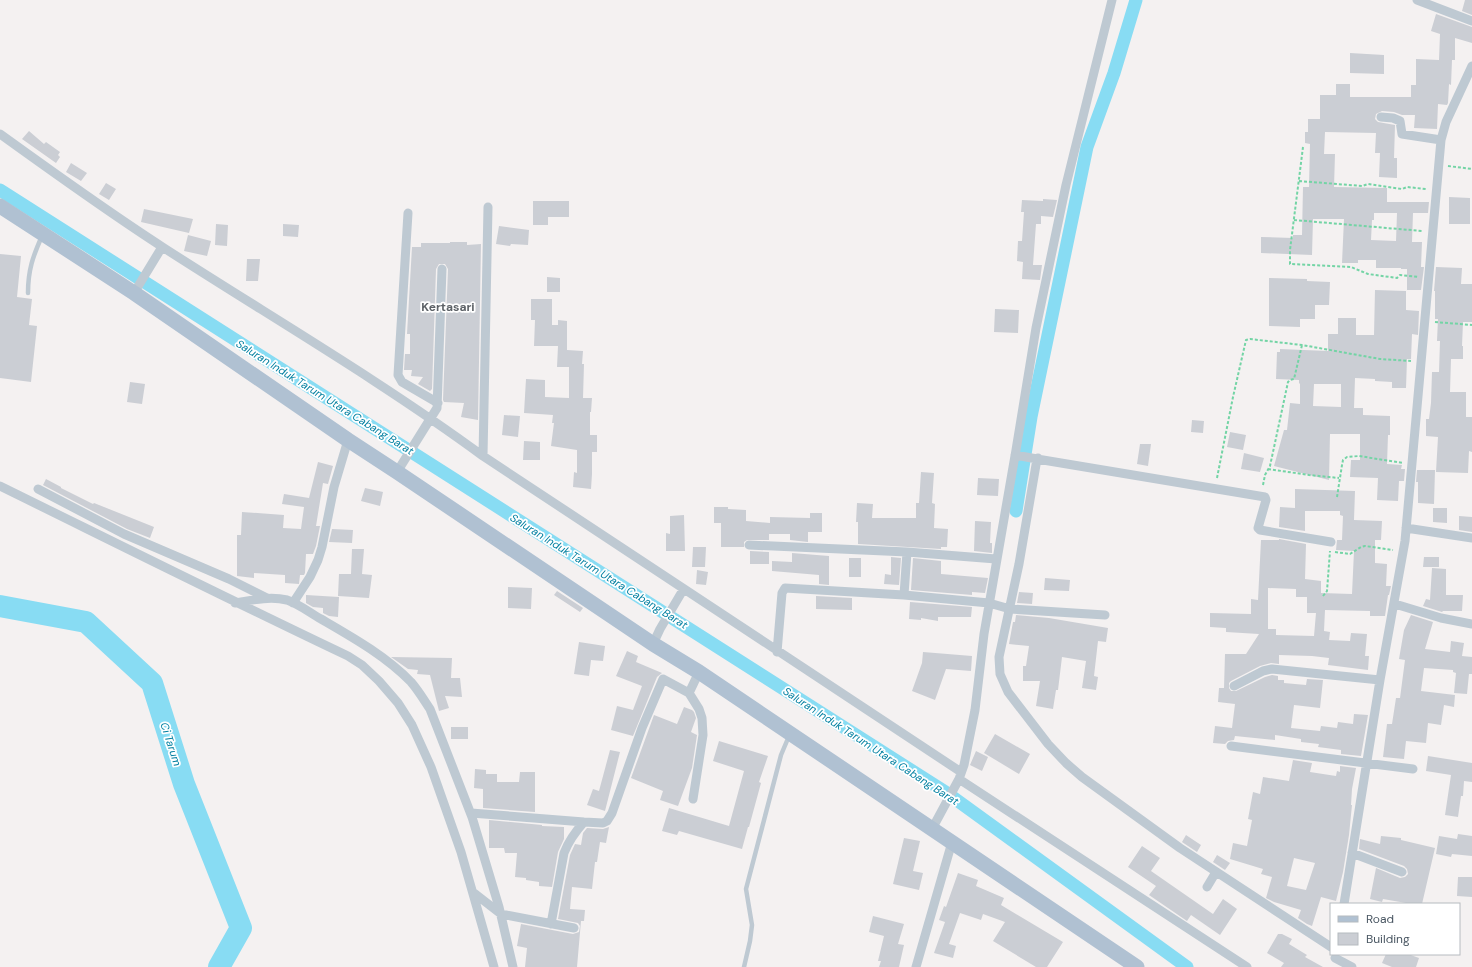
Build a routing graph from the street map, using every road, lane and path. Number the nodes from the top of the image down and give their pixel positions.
1 (1112, 0) edge
2 (1417, 0) edge
3 (1472, 21) edge
4 (1472, 66) edge
5 (1382, 117) dead end
6 (0, 134) edge
7 (1441, 140) junction
8 (1303, 147) dead end
9 (1439, 165) junction
10 (1472, 169) edge
11 (1299, 181) junction
12 (1437, 190) junction
13 (0, 206) edge
14 (488, 207) dead end
15 (408, 213) dead end
16 (1294, 220) junction
17 (1434, 232) junction
18 (43, 234) junction
19 (160, 251) junction
20 (442, 269) dead end
21 (1428, 279) junction
22 (137, 289) junction
23 (28, 293) dead end
24 (1424, 321) junction
25 (1472, 325) edge
26 (1302, 345) junction
27 (1421, 362) junction
28 (438, 403) junction
29 (429, 422) junction
30 (348, 440) junction
31 (484, 456) junction
32 (1017, 456) junction
33 (1037, 459) junction
34 (1412, 464) junction
35 (399, 467) junction
36 (1268, 469) junction
37 (1339, 478) junction
38 (0, 486) edge
39 (1215, 489) junction
40 (38, 490) dead end
41 (1260, 496) junction
42 (1337, 497) dead end
43 (1406, 528) junction
44 (1472, 538) edge
45 (1331, 542) joint
46 (749, 545) dead end
47 (1404, 551) junction
48 (907, 552) junction
49 (1330, 552) junction
50 (996, 559) junction
51 (681, 593) junction
52 (904, 595) junction
53 (1323, 596) dead end
54 (268, 598) junction
55 (235, 603) junction
56 (293, 603) junction
57 (991, 603) junction
58 (1395, 604) junction
59 (1008, 608) junction
60 (1105, 615) dead end
61 (1472, 624) edge
62 (653, 644) junction
63 (777, 652) junction
64 (982, 657) junction
65 (997, 658) junction
66 (698, 675) junction
67 (1380, 680) junction
68 (1234, 686) dead end
69 (690, 692) junction
70 (789, 738) junction
71 (1231, 746) dead end
72 (1367, 764) junction
73 (1413, 769) dead end
74 (960, 776) junction
75 (693, 800) dead end
76 (471, 813) junction
77 (584, 822) junction
78 (935, 823) junction
79 (952, 842) junction
80 (1352, 853) junction
81 (1402, 872) dead end
82 (474, 893) junction
83 (1344, 903) edge
84 (501, 914) junction
85 (551, 924) junction
86 (574, 928) dead end
87 (1330, 945) edge
88 (1335, 956) edge
89 (494, 967) edge
90 (513, 967) edge
91 (744, 967) edge
92 (916, 967) edge
93 (1137, 967) edge
94 (1247, 967) edge
95 (1333, 967) edge
96 (1352, 967) edge

1 - 32 street
2 - 3 street
4 - 7 street
5 - 7 street
6 - 19 street
7 - 9 street
8 - 11 path
9 - 10 path
9 - 12 street
11 - 12 path
11 - 16 path
12 - 17 street
13 - 18 main road
14 - 31 street
15 - 28 street
16 - 17 path
16 - 21 path
17 - 21 street
18 - 22 main road
18 - 23 lane
19 - 22 street
19 - 29 street
20 - 28 street
21 - 24 street
22 - 30 main road
24 - 25 path
24 - 27 street
26 - 27 path
26 - 36 path
26 - 39 path
27 - 34 street
28 - 29 street
29 - 31 street
29 - 35 street
30 - 35 main road
30 - 56 street
31 - 51 street
32 - 33 street
32 - 50 street
33 - 39 street
33 - 59 street
34 - 37 path
34 - 43 street
35 - 62 main road
36 - 37 path
36 - 41 path
37 - 42 path
38 - 55 street
39 - 41 street
40 - 54 street
41 - 45 street
43 - 44 street
43 - 47 street
45 - 49 path
46 - 48 street
47 - 49 path
47 - 58 street
48 - 50 street
48 - 52 street
49 - 53 path
50 - 57 street
51 - 62 street
51 - 63 street
52 - 57 street
52 - 63 street
54 - 55 street
54 - 56 street
55 - 82 street
56 - 76 street
57 - 59 street
57 - 64 street
58 - 61 street
58 - 67 street
59 - 60 street
59 - 65 street
62 - 66 main road
63 - 74 street
64 - 65 street
64 - 74 street
65 - 87 street
66 - 69 street
66 - 70 main road
67 - 68 street
67 - 72 street
69 - 75 street
69 - 77 street
70 - 78 main road
70 - 91 lane
71 - 72 street
72 - 73 street
72 - 80 street
74 - 78 street
74 - 94 street
76 - 77 street
76 - 84 street
77 - 85 street
78 - 79 main road
79 - 92 street
79 - 93 main road
80 - 81 street
80 - 83 street
82 - 84 street
82 - 89 street
84 - 85 street
84 - 90 street
85 - 86 street
88 - 95 street
88 - 96 street

